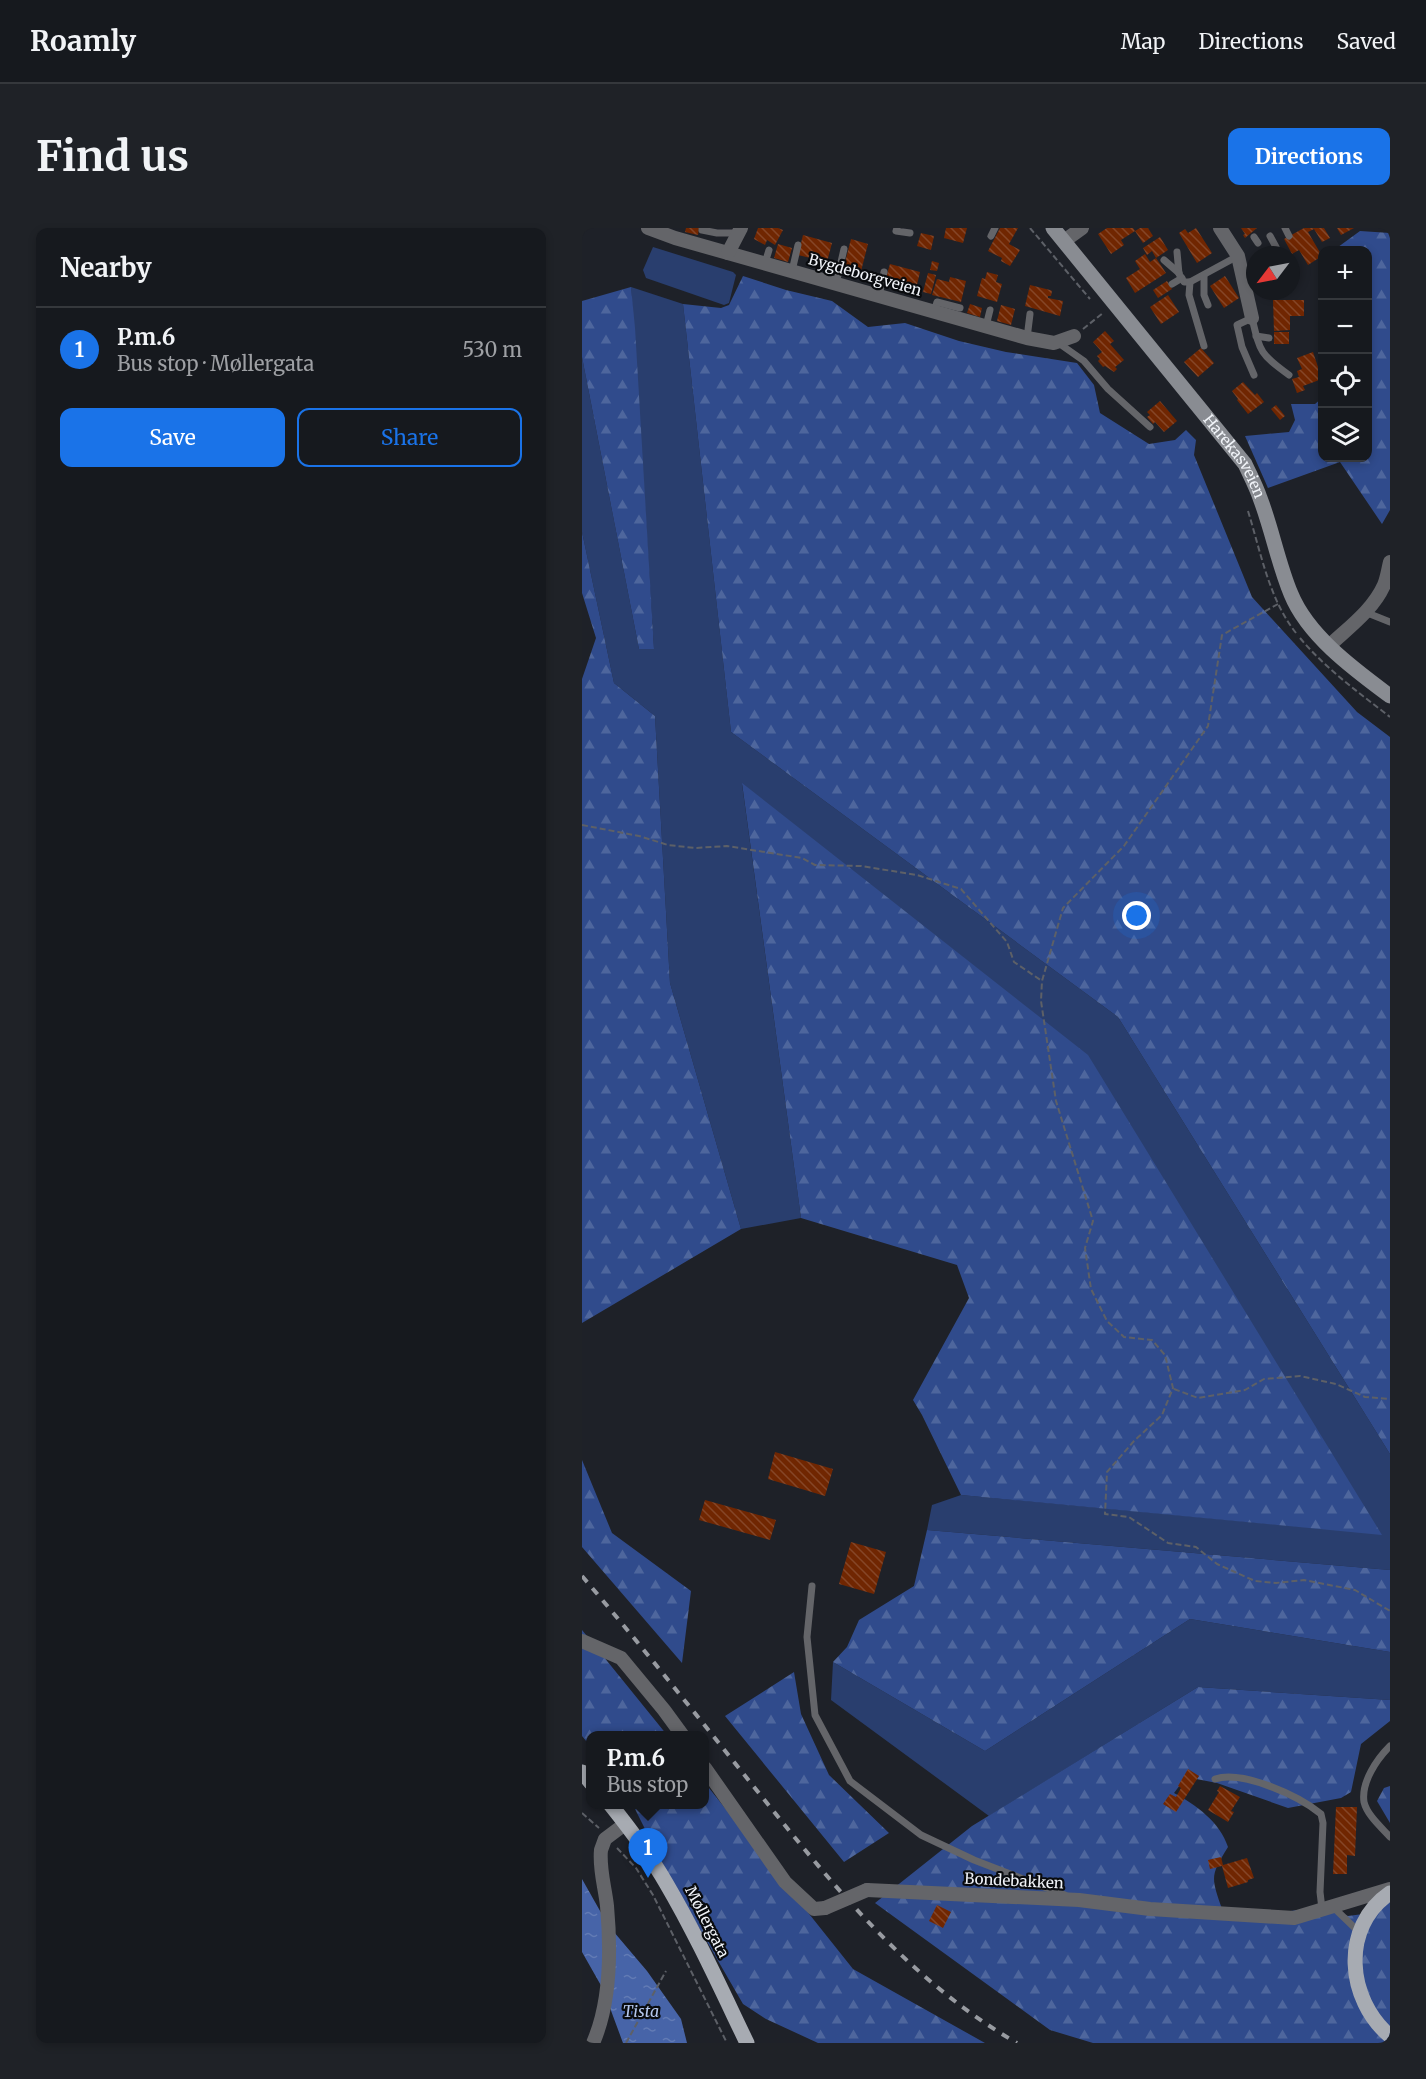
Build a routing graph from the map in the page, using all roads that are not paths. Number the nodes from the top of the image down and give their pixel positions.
1 (648, 228) edge
2 (897, 228) edge
3 (995, 228) edge
4 (1053, 228) edge
5 (1082, 228) edge
6 (1220, 228) edge
7 (1285, 228) edge
8 (702, 230) dead end
9 (740, 231) edge
10 (910, 233) dead end
11 (991, 236) dead end
12 (1270, 236) dead end
13 (1289, 236) dead end
14 (1064, 241) junction
15 (798, 245) dead end
16 (1275, 246) edge
17 (844, 249) dead end
18 (1178, 252) dead end
19 (728, 253) junction
20 (1238, 256) junction
21 (1164, 260) dead end
22 (792, 271) junction
23 (884, 272) dead end
24 (1180, 276) junction
25 (1204, 276) junction
26 (1190, 282) junction
27 (836, 284) junction
28 (1172, 284) dead end
29 (879, 296) junction
30 (1208, 305) dead end
31 (960, 308) dead end
32 (990, 310) dead end
33 (934, 312) junction
34 (1030, 314) dead end
35 (1252, 318) junction
36 (986, 327) junction
37 (1074, 336) road end
38 (1256, 336) junction
39 (1027, 338) junction
40 (1269, 338) dead end
41 (1057, 342) junction
42 (1204, 346) dead end
43 (1254, 375) dead end
44 (1289, 375) dead end
45 (1150, 427) dead end
46 (1390, 562) edge
47 (1365, 612) junction
48 (1390, 622) edge
49 (1329, 645) junction
50 (1390, 696) edge
51 (812, 1586) dead end
52 (582, 1641) edge
53 (679, 1731) edge
54 (1390, 1746) edge
55 (709, 1774) edge
56 (1215, 1779) dead end
57 (614, 1809) edge
58 (626, 1824) junction
59 (1390, 1837) edge
60 (1390, 1891) edge
61 (1079, 1900) junction
62 (1327, 1908) junction
63 (1359, 1932) junction
64 (1390, 2036) edge
65 (593, 2043) edge
66 (747, 2043) edge

1 - 19 street, Bygdeborgveien
2 - 10 lane
3 - 11 lane
4 - 14 street, Harekasveien
5 - 14 street
6 - 20 street
7 - 13 lane
8 - 9 lane
9 - 19 street
12 - 16 lane
14 - 49 street, Harekasveien
15 - 22 lane
17 - 27 lane
18 - 24 lane
19 - 22 street, Bygdeborgveien
20 - 25 lane
20 - 35 street
21 - 24 lane
22 - 27 street, Bygdeborgveien
23 - 29 lane
24 - 26 lane
24 - 28 lane
25 - 26 lane
25 - 30 lane
26 - 42 lane
27 - 29 street, Bygdeborgveien
29 - 33 street, Bygdeborgveien
31 - 33 lane
32 - 36 lane
33 - 36 street, Bygdeborgveien
34 - 39 lane
35 - 38 lane
35 - 43 lane
36 - 39 street, Bygdeborgveien
37 - 41 street, Bygdeborgveien
38 - 40 lane
38 - 44 lane
39 - 41 street, Bygdeborgveien
41 - 45 lane
46 - 47 street
47 - 48 lane
47 - 49 street
49 - 50 street, Harekasveien
51 - 61 lane
52 - 53 street
54 - 59 lane
55 - 61 street, Bondebakken, bridge
56 - 62 lane
57 - 58 main road, Møllergata
58 - 65 street
58 - 66 main road, Møllergata
60 - 62 street, Bondebakken
60 - 63 main road
61 - 62 street, Bondebakken
62 - 63 lane
63 - 64 main road

